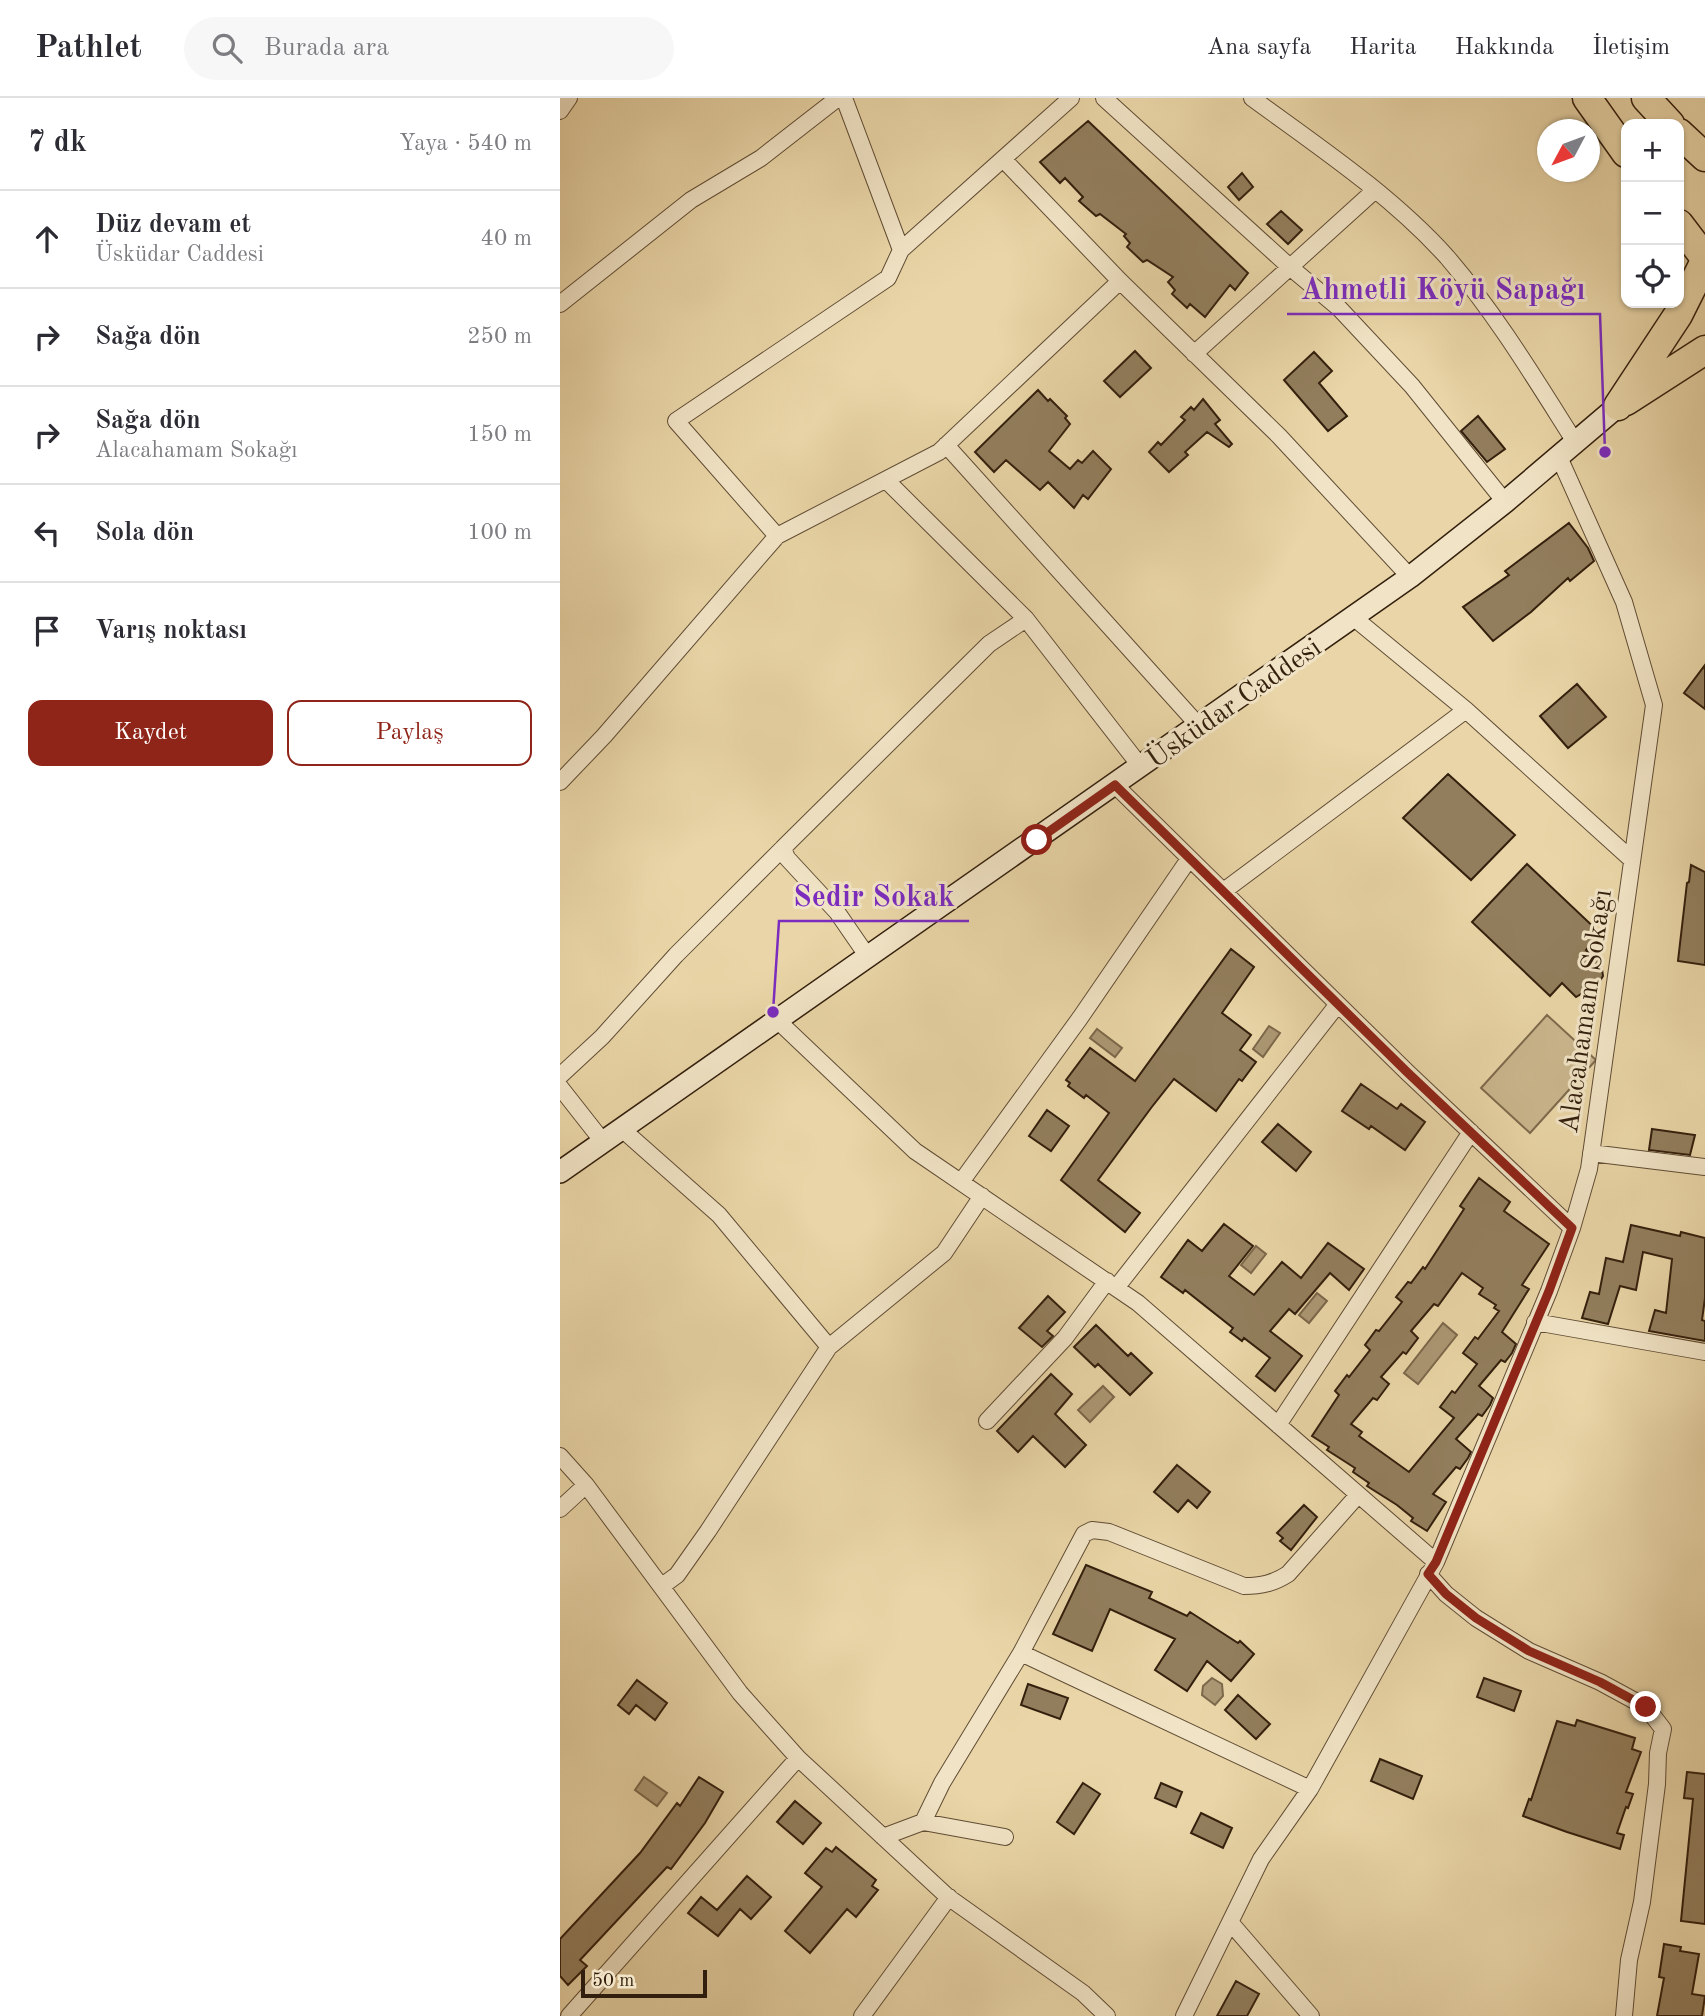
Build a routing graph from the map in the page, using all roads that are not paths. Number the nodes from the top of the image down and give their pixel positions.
1 (569, 98) edge
2 (838, 98) edge
3 (844, 98) edge
4 (1071, 98) edge
5 (1104, 98) edge
6 (1252, 98) edge
7 (1587, 98) edge
8 (1646, 98) edge
9 (560, 111) edge
10 (1665, 119) edge
11 (1684, 134) edge
12 (1684, 137) edge
13 (1705, 142) edge
14 (1621, 146) edge
15 (1705, 157) edge
16 (1003, 159) junction
17 (1374, 191) junction
18 (1684, 231) edge
19 (901, 250) junction
20 (1705, 259) edge
21 (1291, 268) junction
22 (1120, 281) junction
23 (560, 304) edge
24 (1660, 308) edge
25 (1705, 350) edge
26 (1194, 354) junction
27 (1705, 373) edge
28 (1618, 406) junction
29 (1575, 442) junction
30 (946, 445) junction
31 (1559, 457) junction
32 (886, 480) junction
33 (1505, 502) junction
34 (777, 536) junction
35 (1410, 577) junction
36 (1353, 617) junction
37 (1026, 619) junction
38 (1466, 710) junction
39 (1199, 726) junction
40 (1141, 767) junction
41 (560, 782) edge
42 (1115, 785) junction
43 (783, 848) junction
44 (1189, 859) junction
45 (1631, 859) junction
46 (1225, 890) junction
47 (868, 957) junction
48 (1338, 1004) junction
49 (778, 1020) junction
50 (560, 1076) edge
51 (560, 1087) edge
52 (623, 1130) junction
53 (1471, 1132) junction
54 (604, 1143) junction
55 (1591, 1153) junction
56 (1705, 1167) edge
57 (560, 1172) edge
58 (961, 1182) junction
59 (982, 1196) junction
60 (1572, 1228) junction
61 (1111, 1284) junction
62 (1535, 1322) junction
63 (829, 1347) junction
64 (1705, 1352) edge
65 (987, 1421) dead end
66 (1278, 1425) junction
67 (560, 1456) edge
68 (586, 1485) junction
69 (1358, 1495) junction
70 (560, 1509) edge
71 (1432, 1568) junction
72 (662, 1586) junction
73 (1021, 1653) junction
74 (798, 1758) junction
75 (1310, 1789) junction
76 (923, 1822) junction
77 (884, 1837) junction
78 (1005, 1838) dead end
79 (949, 1897) junction
80 (1230, 1923) junction
81 (1098, 2013) edge
82 (569, 2016) edge
83 (862, 2016) edge
84 (1184, 2016) edge
85 (1311, 2016) edge
86 (1624, 2016) edge

1 - 9 street
2 - 23 street
3 - 19 street
4 - 16 street
5 - 21 street
6 - 17 street
7 - 14 highway
8 - 10 highway
11 - 13 highway
12 - 15 highway
16 - 19 street
16 - 22 street
17 - 21 street
17 - 29 street
18 - 20 highway
19 - 34 street
20 - 28 highway, Üsküdar Caddesi
21 - 26 street
21 - 33 street
22 - 26 street
22 - 30 street
24 - 28 highway
25 - 28 highway, Üsküdar Caddesi
26 - 35 street
27 - 28 highway
28 - 29 main road, Üsküdar Caddesi
29 - 31 main road, Üsküdar Caddesi
30 - 32 street
30 - 39 street
31 - 33 main road, Üsküdar Caddesi
31 - 45 street, Alacahamam Sokağı
32 - 34 street
32 - 37 street
33 - 35 main road, Üsküdar Caddesi
34 - 41 street
35 - 36 main road, Üsküdar Caddesi
36 - 38 street
36 - 39 main road, Üsküdar Caddesi
37 - 40 street
37 - 43 street
38 - 45 street
38 - 46 street
39 - 40 main road, Üsküdar Caddesi
40 - 42 main road, Üsküdar Caddesi
42 - 44 street
42 - 47 main road, Üsküdar Caddesi
43 - 47 street
43 - 50 street
44 - 46 street
44 - 58 street
45 - 55 street, Alacahamam Sokağı
46 - 48 street
47 - 49 main road, Üsküdar Caddesi
48 - 53 street
48 - 61 street
49 - 52 main road, Üsküdar Caddesi
49 - 58 street
51 - 54 street
52 - 54 main road, Üsküdar Caddesi
52 - 63 street
53 - 60 street
53 - 66 street
54 - 57 main road, Üsküdar Caddesi
55 - 56 street
55 - 60 street, Alacahamam Sokağı
58 - 59 street
59 - 61 street
59 - 63 street
60 - 62 street, Alacahamam Sokağı
61 - 65 street
61 - 66 street
62 - 64 street
62 - 71 street, Alacahamam Sokağı
63 - 72 street
66 - 69 street
67 - 68 street
68 - 70 street
68 - 72 street
69 - 71 street
69 - 73 street
71 - 75 street, Alacahamam Sokağı
71 - 86 street
72 - 74 street
73 - 75 street
73 - 76 street
74 - 77 street
74 - 82 street
75 - 80 street, Alacahamam Sokağı
76 - 77 street
76 - 78 street
77 - 79 street
79 - 81 street
79 - 83 street
80 - 84 street, Alacahamam Sokağı
80 - 85 street

